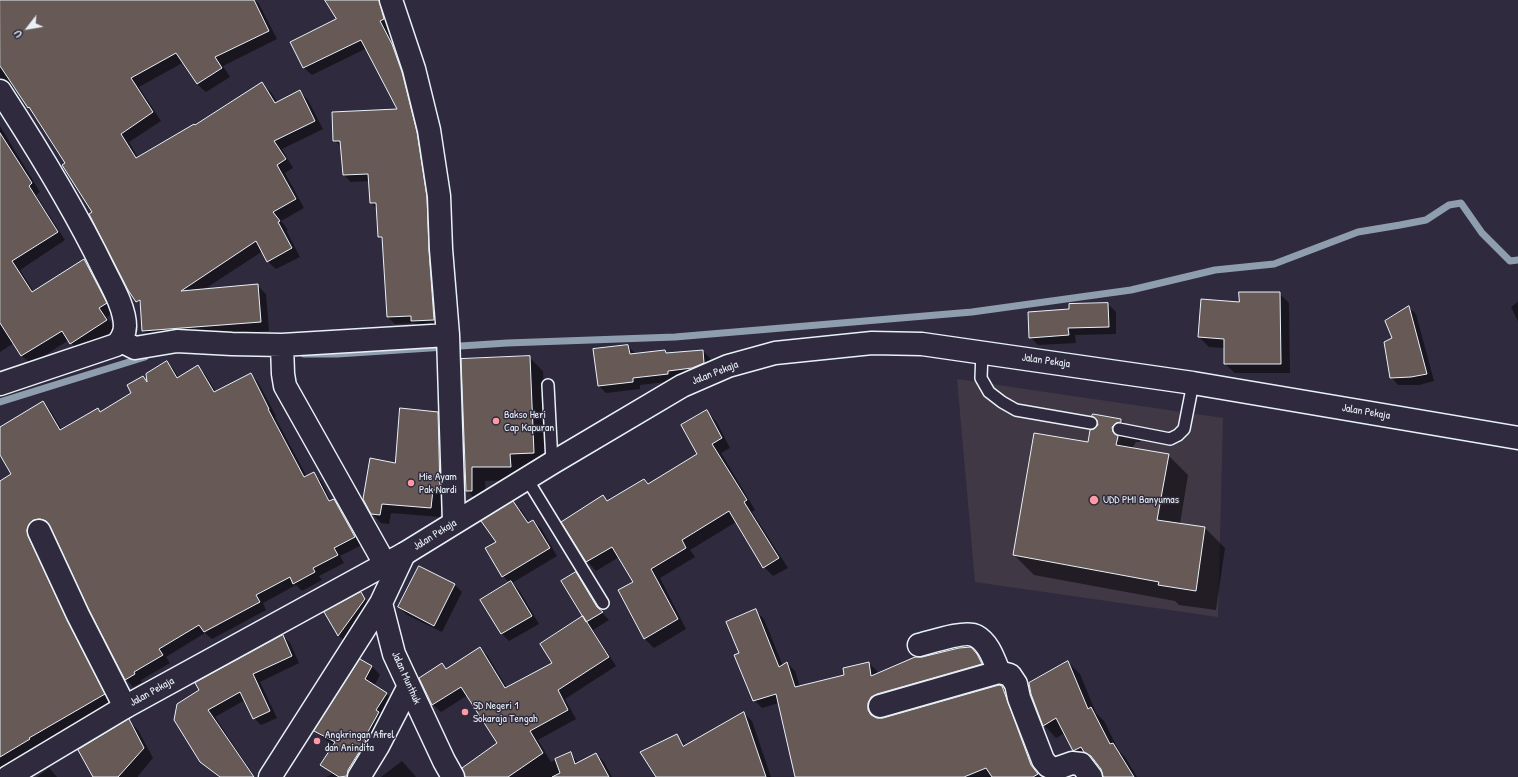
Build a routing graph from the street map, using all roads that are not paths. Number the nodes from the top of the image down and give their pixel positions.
1 (391, 0) edge
2 (0, 91) edge
3 (448, 336) junction
4 (121, 341) junction
5 (281, 346) junction
6 (982, 352) junction
7 (1193, 383) junction
8 (0, 384) edge
9 (548, 385) dead end
10 (1091, 423) dead end
11 (1119, 429) dead end
12 (1518, 438) edge
13 (552, 463) junction
14 (527, 479) junction
15 (454, 522) junction
16 (39, 531) dead end
17 (404, 554) junction
18 (385, 564) junction
19 (381, 603) junction
20 (603, 603) dead end
21 (919, 645) dead end
22 (999, 672) junction
23 (409, 686) junction
24 (880, 706) dead end
25 (125, 707) junction
26 (8, 777) edge
27 (270, 777) edge
28 (359, 777) edge
29 (453, 777) edge
30 (1091, 777) edge

1 - 3 street
2 - 4 street
3 - 5 street
3 - 15 street
4 - 5 street
4 - 8 street
5 - 18 street
6 - 7 street, Jalan Pekaja
6 - 10 lane
6 - 13 street, Jalan Pekaja
7 - 11 lane
7 - 12 street, Jalan Pekaja
9 - 13 lane
13 - 14 street, Jalan Pekaja
14 - 15 street, Jalan Pekaja
14 - 20 lane
15 - 17 street, Jalan Pekaja
16 - 25 street
17 - 18 street, Jalan Pekaja
17 - 19 street
18 - 25 street, Jalan Pekaja
19 - 23 street, Jalan Munthuk
19 - 27 street
21 - 22 street
22 - 24 street
22 - 30 street
23 - 28 street
23 - 29 street, Jalan Munthuk
25 - 26 street, Jalan Pekaja

